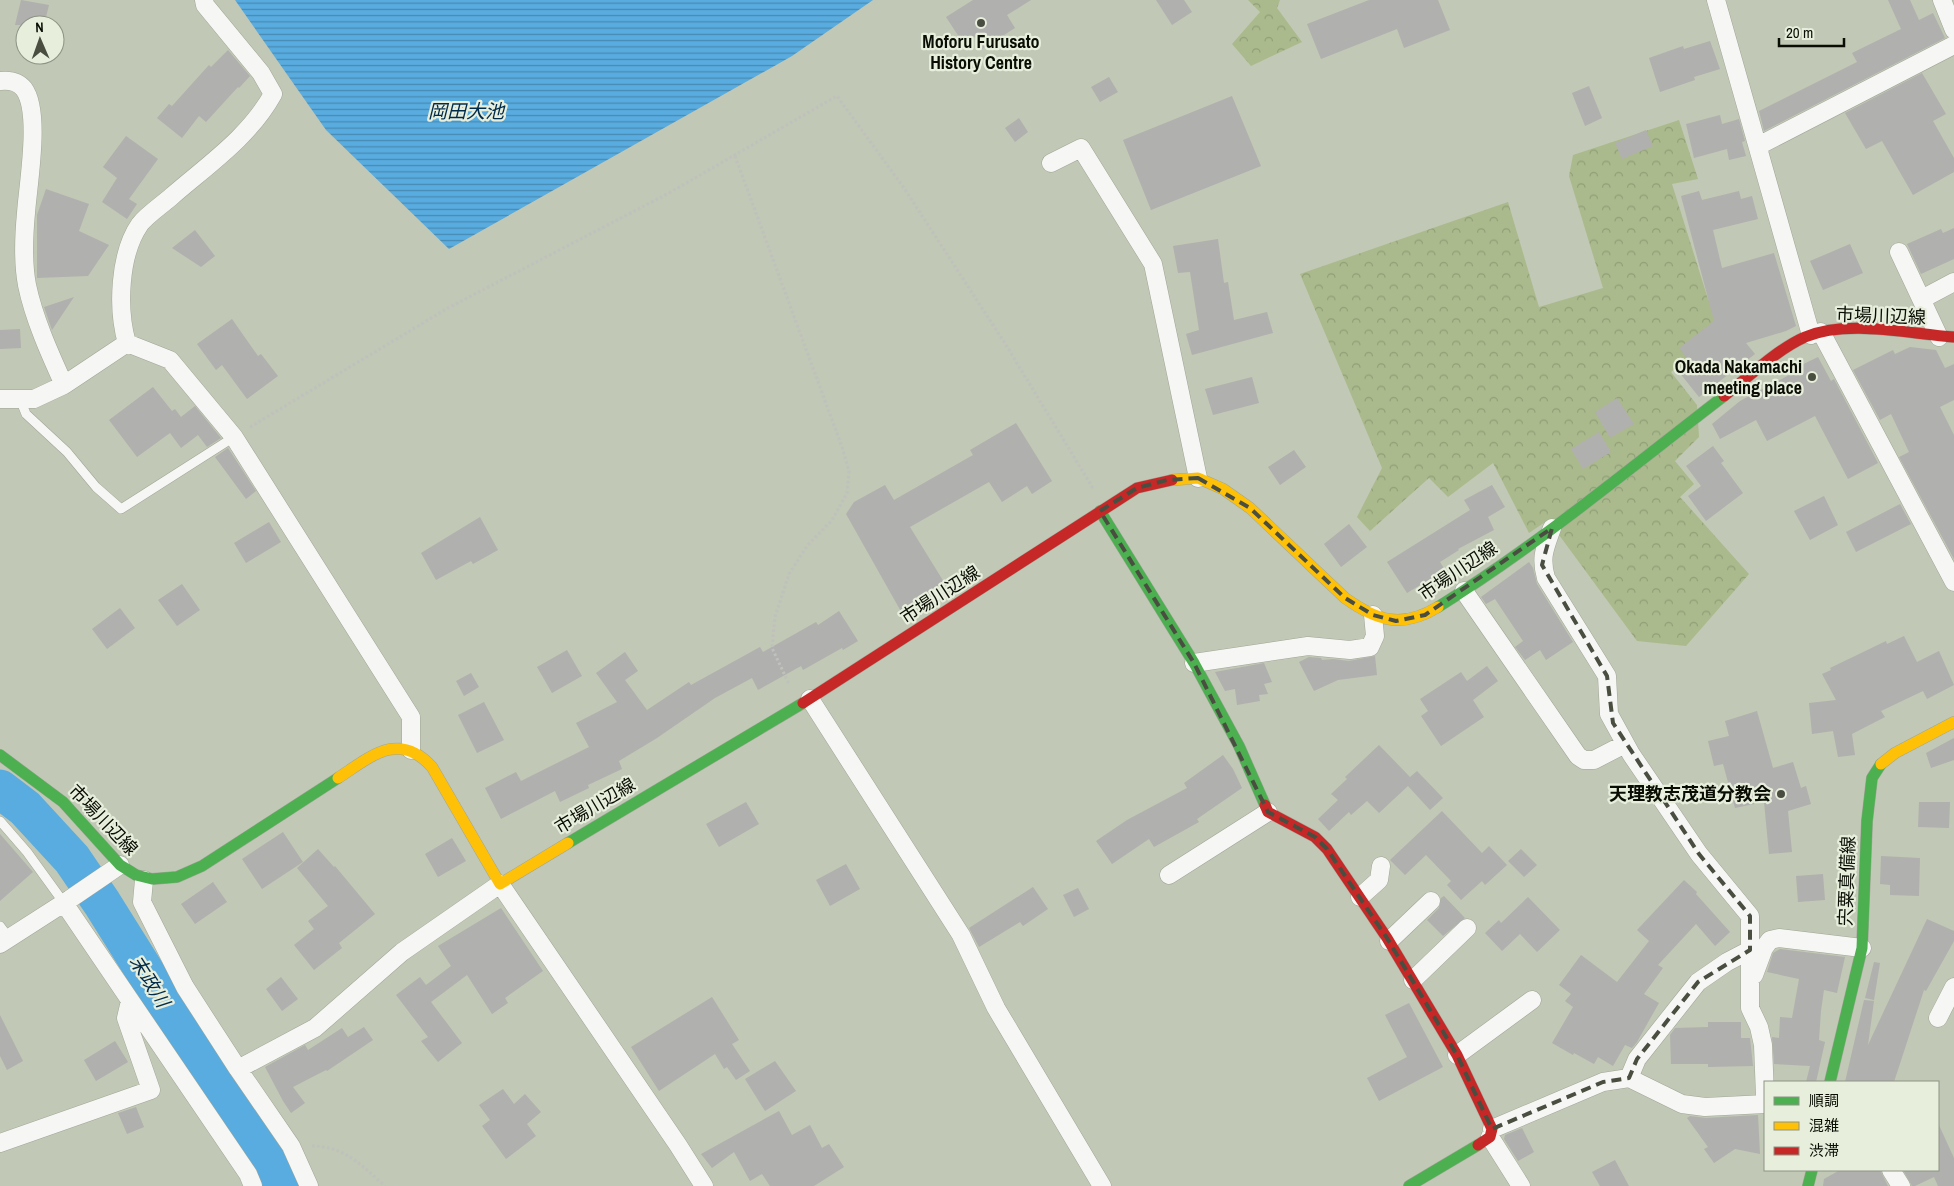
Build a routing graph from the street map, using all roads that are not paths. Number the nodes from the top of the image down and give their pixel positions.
1 (204, 0) edge
2 (1716, 0) edge
3 (1942, 0) edge
4 (1954, 30) edge
5 (1954, 45) edge
6 (0, 81) edge
7 (1758, 146) junction
8 (1051, 163) dead end
9 (1900, 252) dead end
10 (1954, 282) edge
11 (1922, 299) junction
12 (1816, 334) junction
13 (1947, 337) edge
14 (127, 343) junction
15 (64, 386) junction
16 (0, 399) edge
17 (20, 399) junction
18 (234, 436) junction
19 (1198, 478) junction
20 (1102, 509) junction
21 (1552, 528) junction
22 (1954, 582) edge
23 (1464, 591) junction
24 (1373, 615) junction
25 (1194, 663) junction
26 (805, 702) junction
27 (1954, 722) edge
28 (1625, 744) junction
29 (411, 750) junction
30 (0, 756) edge
31 (1268, 812) junction
32 (0, 821) edge
33 (120, 865) junction
34 (1381, 866) dead end
35 (1169, 875) dead end
36 (144, 880) junction
37 (500, 884) junction
38 (1360, 897) junction
39 (67, 901) junction
40 (1431, 901) dead end
41 (1467, 928) dead end
42 (3, 936) edge
43 (1389, 941) junction
44 (1862, 948) junction
45 (1750, 950) junction
46 (1413, 980) junction
47 (1954, 987) edge
48 (1749, 989) junction
49 (1532, 1000) dead end
50 (130, 1001) junction
51 (1938, 1018) dead end
52 (1457, 1055) junction
53 (238, 1070) junction
54 (1629, 1078) junction
55 (1764, 1081) edge
56 (1830, 1081) edge
57 (1764, 1104) edge
58 (1491, 1132) junction
59 (0, 1143) edge
60 (1812, 1171) edge
61 (1893, 1171) edge
62 (253, 1186) edge
63 (309, 1186) edge
64 (704, 1186) edge
65 (1102, 1186) edge
66 (1409, 1186) edge
67 (1521, 1186) edge
68 (1808, 1186) edge
69 (1901, 1186) edge

1 - 14 street
2 - 7 street
3 - 4 street
5 - 7 street
6 - 15 street
7 - 12 street
8 - 19 street
9 - 11 street
10 - 11 street
11 - 13 street
12 - 13 main road, 市場川辺線
12 - 21 main road, 市場川辺線
12 - 22 street
14 - 15 street
14 - 18 street
15 - 17 street
16 - 17 street
17 - 18 lane
18 - 29 street
19 - 20 main road, 市場川辺線
19 - 24 main road, 市場川辺線
20 - 25 main road
20 - 26 main road, 市場川辺線
21 - 23 main road, 市場川辺線
21 - 28 street
23 - 24 main road, 市場川辺線
23 - 28 street
24 - 25 street
25 - 31 main road
26 - 37 main road, 市場川辺線
26 - 65 street
27 - 44 main road, 宍粟真備線
28 - 45 street
29 - 36 main road
29 - 37 main road
30 - 33 main road, 市場川辺線
31 - 35 street
31 - 38 main road
32 - 39 lane
33 - 36 main road, 市場川辺線
33 - 39 street
34 - 38 street
36 - 53 street
37 - 53 street
37 - 64 street
38 - 43 main road
39 - 42 street
39 - 50 street
40 - 43 street
41 - 46 street
43 - 46 main road
44 - 48 street
44 - 56 main road, 宍粟真備線
45 - 48 street
45 - 54 street
46 - 52 main road
47 - 51 street
48 - 55 street
49 - 52 street
50 - 59 street
50 - 62 street
52 - 58 main road
53 - 63 street
54 - 57 street
54 - 58 street
58 - 66 main road
58 - 67 street
60 - 68 main road
61 - 69 street

